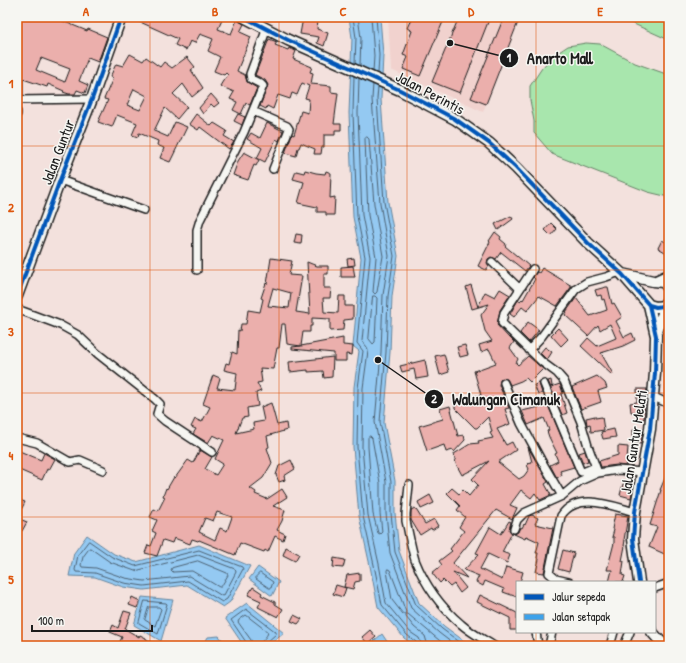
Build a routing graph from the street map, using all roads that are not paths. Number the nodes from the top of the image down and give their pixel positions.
1 (121, 17) edge
2 (244, 17) edge
3 (267, 28) junction
4 (92, 99) junction
5 (17, 100) edge
6 (253, 111) junction
7 (273, 169) dead end
8 (60, 180) junction
9 (144, 210) dead end
10 (492, 262) dead end
11 (533, 268) dead end
12 (197, 270) dead end
13 (621, 273) junction
14 (669, 275) edge
15 (654, 281) junction
16 (669, 287) edge
17 (519, 288) junction
18 (17, 296) edge
19 (667, 301) edge
20 (647, 302) junction
21 (17, 309) edge
22 (656, 336) junction
23 (529, 350) junction
24 (504, 383) dead end
25 (544, 384) dead end
26 (654, 397) junction
27 (669, 404) edge
28 (17, 438) edge
29 (212, 452) dead end
30 (103, 470) dead end
31 (596, 470) junction
32 (643, 472) junction
33 (409, 485) dead end
34 (562, 496) junction
35 (635, 512) junction
36 (514, 529) dead end
37 (564, 581) edge
38 (639, 581) edge
39 (669, 582) edge
40 (656, 588) edge
41 (536, 633) edge
42 (552, 633) edge
43 (614, 633) edge
44 (630, 633) edge
45 (653, 633) edge
46 (494, 646) edge
47 (538, 646) edge
48 (549, 646) edge
49 (610, 646) edge
50 (624, 646) edge
51 (666, 646) edge

1 - 4 street, Jalan Guntur
2 - 3 street, Jalan Perintis
3 - 6 street
3 - 13 street, Jalan Perintis
4 - 5 street
4 - 8 street, Jalan Guntur
6 - 7 street
6 - 12 street
8 - 9 street
8 - 18 street, Jalan Guntur
10 - 17 street
11 - 17 street
13 - 15 street
13 - 20 street, Jalan Perintis
13 - 23 street
14 - 15 street
15 - 16 street
15 - 20 street
17 - 23 street
19 - 20 street
19 - 22 street, Jalan Guntur Melati
20 - 22 street, Jalan Guntur Melati
21 - 29 street
22 - 26 street, Jalan Guntur Melati
23 - 31 street
24 - 34 street
25 - 31 street
26 - 27 street
26 - 32 street, Jalan Guntur Melati
28 - 30 street
31 - 32 street
31 - 34 street
32 - 35 street, Jalan Guntur Melati
33 - 46 street
34 - 36 street
35 - 37 street
35 - 38 street, Jalan Guntur Melati
39 - 40 street
41 - 47 street
42 - 48 street
43 - 49 street
44 - 50 street
45 - 51 street

